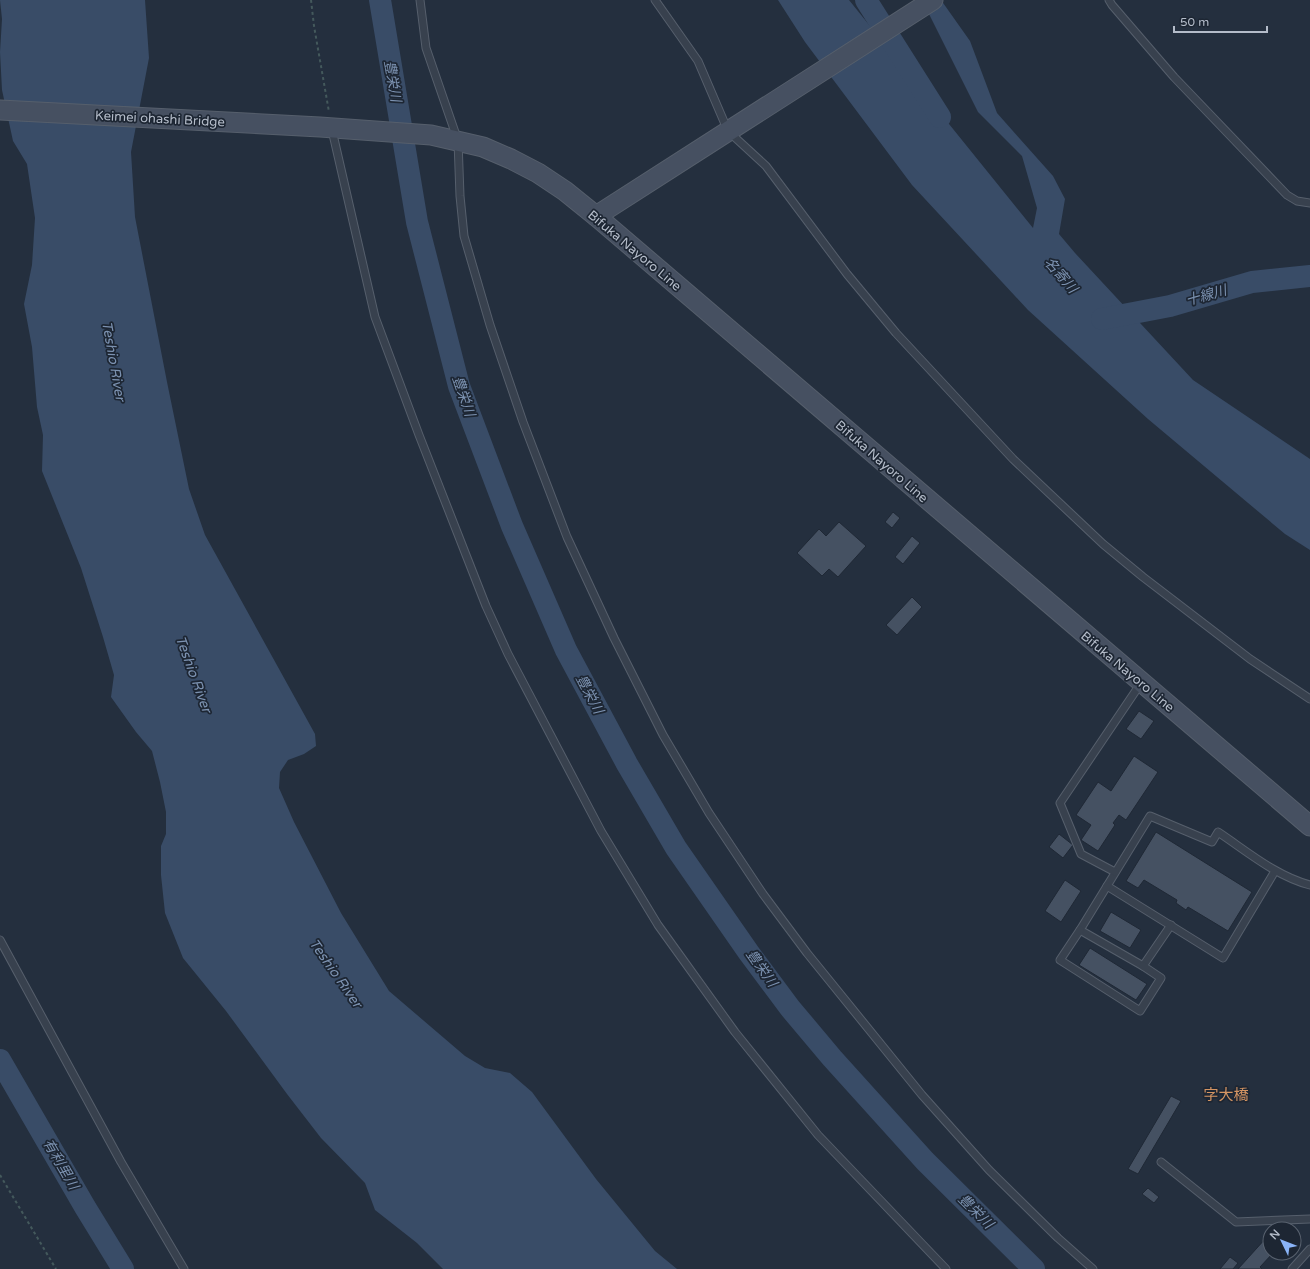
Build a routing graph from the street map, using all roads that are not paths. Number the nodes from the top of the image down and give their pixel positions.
1 (420, 0) edge
2 (655, 0) edge
3 (933, 0) edge
4 (1109, 0) edge
5 (0, 110) edge
6 (330, 127) junction
7 (728, 131) junction
8 (431, 135) joint
9 (458, 141) junction
10 (1310, 203) edge
11 (596, 216) junction
12 (1141, 683) junction
13 (1310, 699) edge
14 (1310, 826) edge
15 (1275, 871) junction
16 (1115, 872) junction
17 (1310, 885) edge
18 (1107, 886) junction
19 (1171, 925) junction
20 (1080, 930) junction
21 (0, 940) edge
22 (1143, 966) junction
23 (1161, 1162) dead end
24 (1310, 1219) edge
25 (1310, 1249) edge
26 (184, 1269) edge
27 (946, 1269) edge
28 (1093, 1269) edge
29 (1292, 1269) edge

1 - 9 lane
2 - 7 lane
3 - 7 main road
4 - 10 lane
5 - 6 main road, Keimei ohashi Bridge
6 - 8 main road, Keimei ohashi Bridge
6 - 27 lane
7 - 11 main road
7 - 13 lane
8 - 9 main road, Bifuka Nayoro Line
9 - 11 main road, Bifuka Nayoro Line
9 - 28 lane
11 - 12 main road, Bifuka Nayoro Line
12 - 14 main road, Bifuka Nayoro Line
12 - 16 lane
15 - 16 lane
15 - 17 lane
15 - 19 lane
16 - 18 lane
18 - 19 lane
18 - 20 lane
19 - 22 lane
20 - 22 lane
20 - 22 lane
21 - 26 lane
23 - 24 lane
25 - 29 lane

